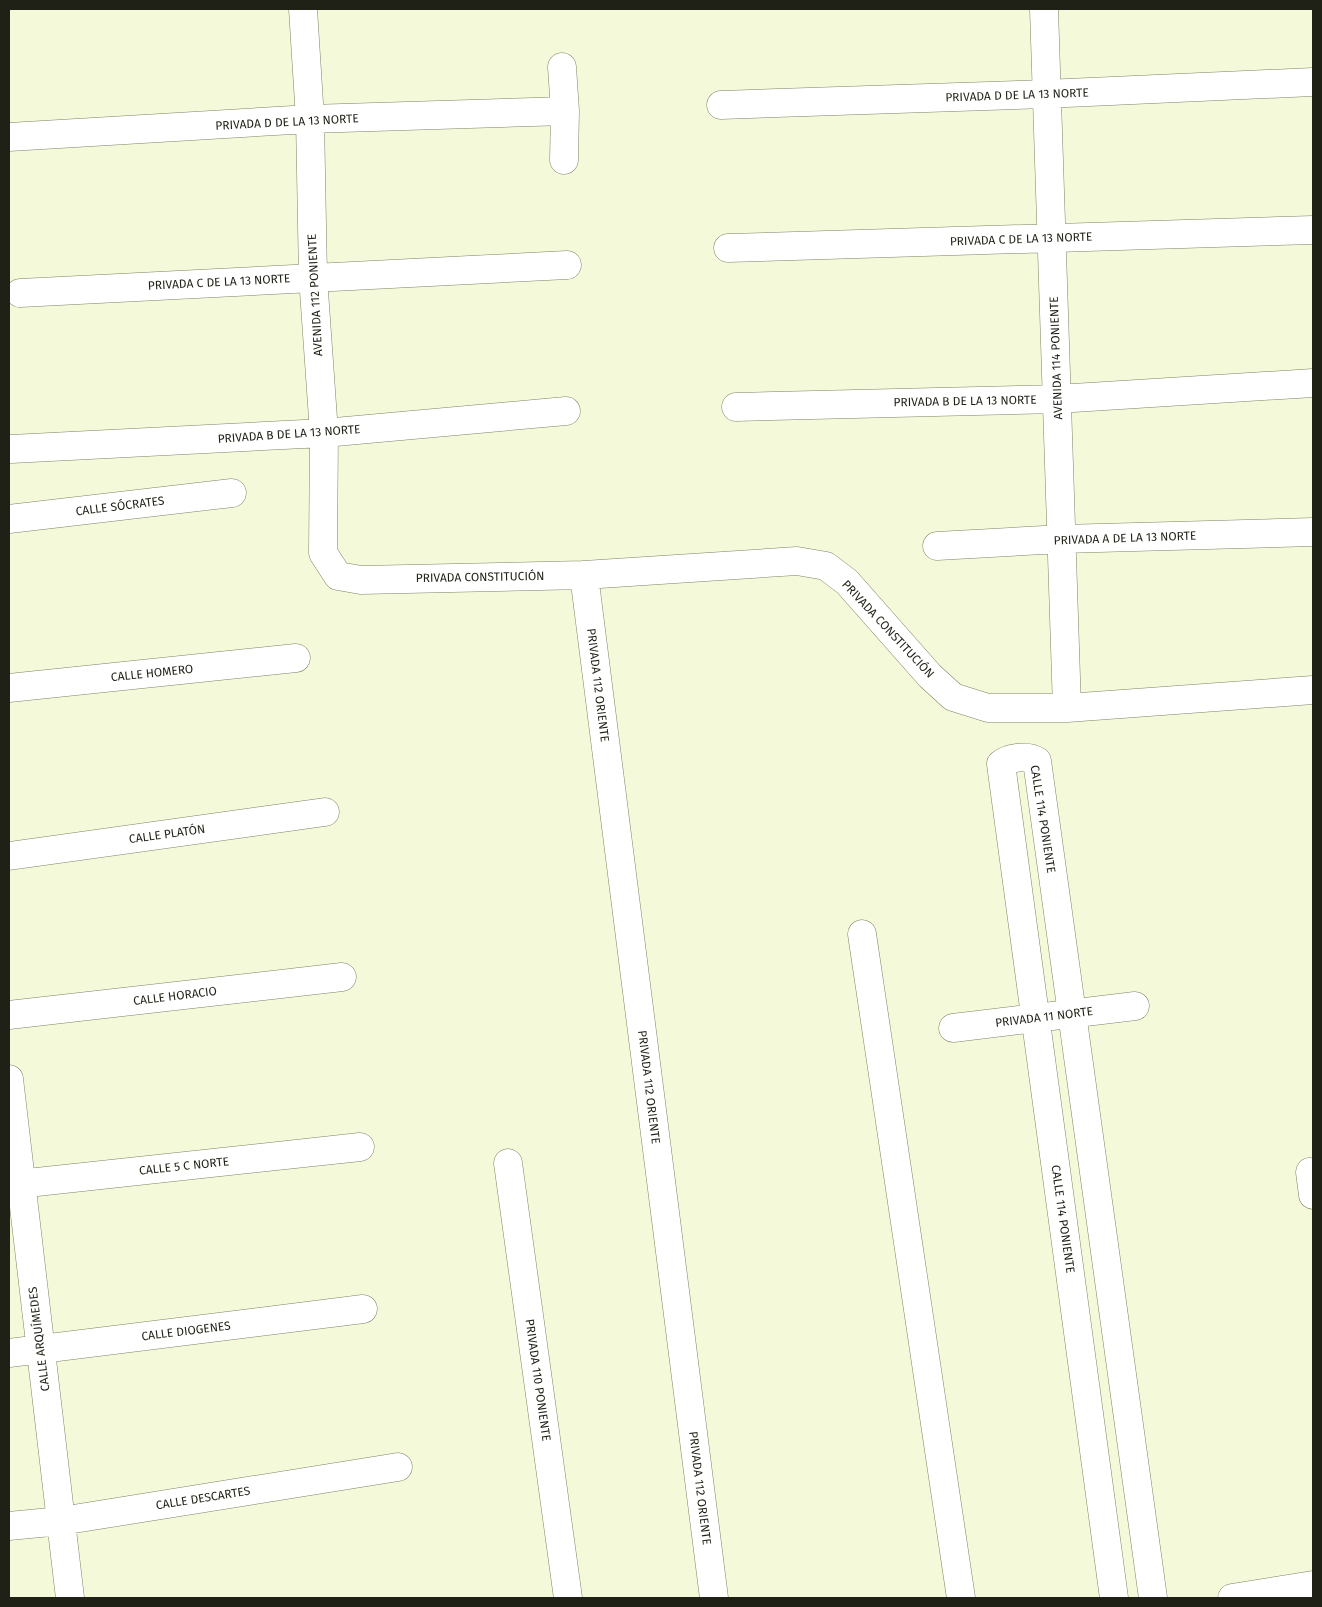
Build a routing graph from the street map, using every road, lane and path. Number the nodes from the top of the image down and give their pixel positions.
1 (303, 9) edge
2 (1044, 9) edge
3 (562, 67) dead end
4 (1313, 82) edge
5 (1045, 94) junction
6 (721, 105) dead end
7 (566, 111) junction
8 (310, 120) junction
9 (9, 137) edge
10 (564, 160) dead end
11 (1313, 230) edge
12 (1053, 238) junction
13 (728, 248) dead end
14 (567, 265) dead end
15 (313, 277) junction
16 (20, 293) dead end
17 (1313, 383) edge
18 (1057, 399) junction
19 (736, 407) dead end
20 (566, 411) dead end
21 (324, 433) junction
22 (11, 449) dead end
23 (232, 493) dead end
24 (9, 519) edge
25 (1313, 532) edge
26 (1062, 539) junction
27 (937, 546) dead end
28 (584, 575) junction
29 (338, 576) joint
30 (296, 658) dead end
31 (9, 688) edge
32 (1313, 690) edge
33 (1067, 708) junction
34 (325, 812) dead end
35 (9, 856) edge
36 (862, 934) dead end
37 (342, 977) dead end
38 (1135, 1006) dead end
39 (1072, 1014) junction
40 (9, 1015) edge
41 (1036, 1018) junction
42 (953, 1028) dead end
43 (9, 1079) edge
44 (360, 1147) dead end
45 (1092, 1161) junction
46 (508, 1163) dead end
47 (1056, 1168) junction
48 (14, 1184) edge
49 (362, 1309) dead end
50 (1118, 1346) junction
51 (41, 1349) junction
52 (1081, 1351) junction
53 (9, 1353) edge
54 (398, 1467) dead end
55 (61, 1521) junction
56 (9, 1526) edge
57 (1311, 1590) edge
58 (70, 1598) edge
59 (568, 1598) edge
60 (714, 1598) edge
61 (961, 1598) edge
62 (1114, 1598) edge
63 (1153, 1598) edge
64 (1232, 1598) edge

1 - 8 street, AVENIDA 112 PONIENTE
2 - 5 street, AVENIDA 114 PONIENTE
3 - 7 street
4 - 5 street, PRIVADA D DE LA 13 NORTE
5 - 6 street, PRIVADA D DE LA 13 NORTE
5 - 12 street, AVENIDA 114 PONIENTE
7 - 8 street, PRIVADA D DE LA 13 NORTE
7 - 10 street
8 - 9 street, PRIVADA D DE LA 13 NORTE
8 - 15 street, AVENIDA 112 PONIENTE
11 - 12 street, PRIVADA C DE LA 13 NORTE
12 - 13 street, PRIVADA C DE LA 13 NORTE
12 - 18 street, AVENIDA 114 PONIENTE
14 - 15 street, PRIVADA C DE LA 13 NORTE
15 - 16 street, PRIVADA C DE LA 13 NORTE
15 - 21 street, AVENIDA 112 PONIENTE
17 - 18 street, PRIVADA B DE LA 13 NORTE
18 - 19 street, PRIVADA B DE LA 13 NORTE
18 - 26 street, AVENIDA 114 PONIENTE
20 - 21 street, PRIVADA B DE LA 13 NORTE
21 - 22 street, PRIVADA B DE LA 13 NORTE
21 - 29 street, AVENIDA 112 PONIENTE
23 - 24 street, CALLE SÓCRATES
25 - 26 street, PRIVADA A DE LA 13 NORTE
26 - 27 street, PRIVADA A DE LA 13 NORTE
26 - 33 street, AVENIDA 114 PONIENTE
28 - 29 street, PRIVADA CONSTITUCIÓN
28 - 33 street, PRIVADA CONSTITUCIÓN
28 - 60 street, PRIVADA 112 ORIENTE
30 - 31 street, CALLE HOMERO
32 - 33 street, PRIVADA CONSTITUCIÓN
34 - 35 street, CALLE PLATÓN
36 - 61 street
37 - 40 street, CALLE HORACIO
38 - 39 street, PRIVADA 11 NORTE
39 - 41 street, PRIVADA 11 NORTE
39 - 41 street, CALLE 114 PONIENTE
39 - 45 street, CALLE 114 PONIENTE
41 - 42 street, PRIVADA 11 NORTE
41 - 47 street, CALLE 114 PONIENTE
43 - 48 street, CALLE ARQUÍMEDES
44 - 48 street, CALLE 5 C NORTE
45 - 47 street
45 - 50 street, CALLE 114 PONIENTE
46 - 59 street, PRIVADA 110 PONIENTE
47 - 52 street, CALLE 114 PONIENTE
48 - 51 street, CALLE ARQUÍMEDES
49 - 51 street, CALLE DIOGENES
50 - 52 street
50 - 63 street, CALLE 114 PONIENTE
51 - 53 street, CALLE DIOGENES
51 - 55 street, CALLE ARQUÍMEDES
52 - 62 street, CALLE 114 PONIENTE
54 - 55 street, CALLE DESCARTES
55 - 56 street, CALLE DESCARTES
55 - 58 street, CALLE ARQUÍMEDES
57 - 64 street

